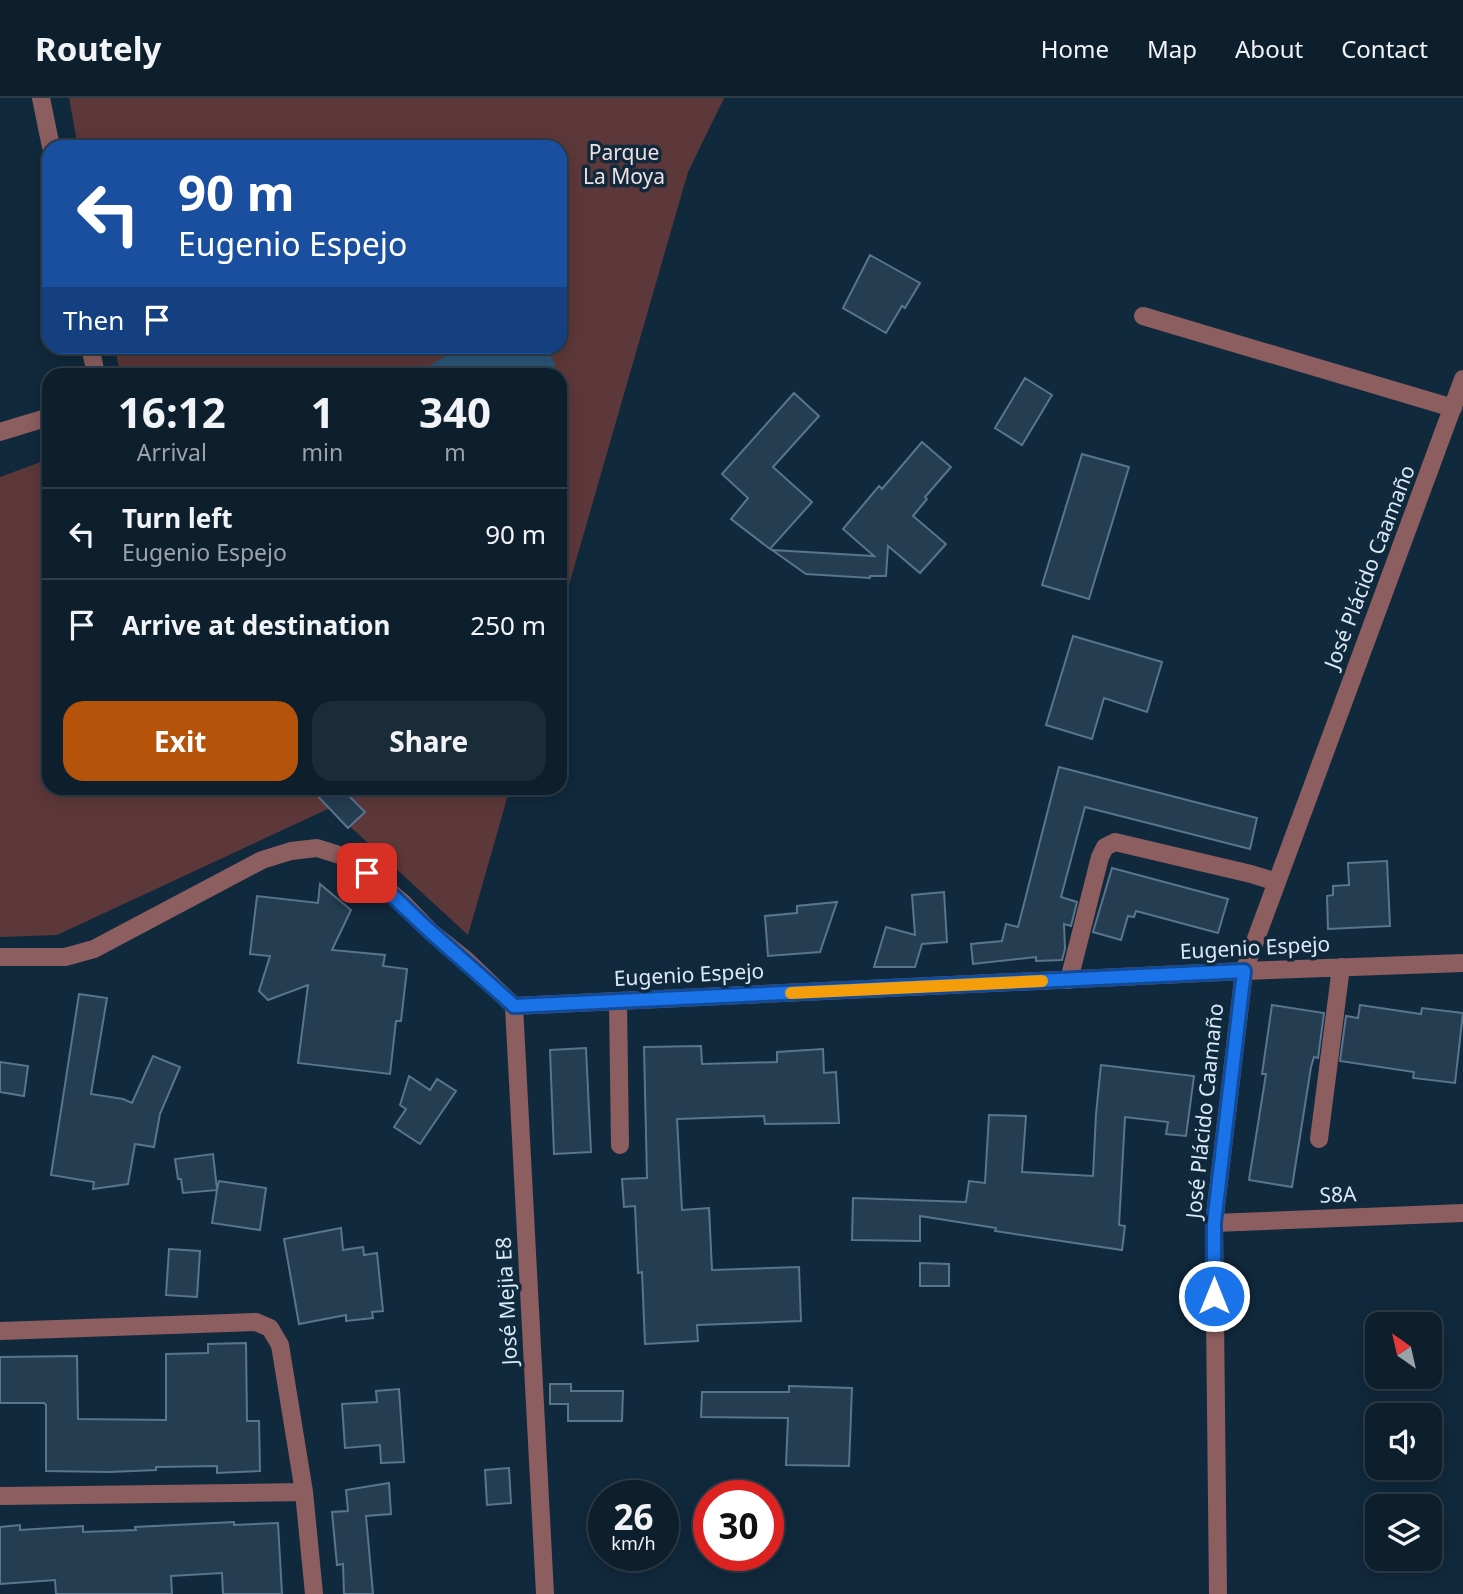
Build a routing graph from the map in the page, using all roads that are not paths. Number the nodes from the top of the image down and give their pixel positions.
1 (41, 98) edge
2 (50, 140) edge
3 (1143, 316) dead end
4 (1463, 379) edge
5 (1453, 408) junction
6 (42, 419) edge
7 (0, 432) edge
8 (1277, 882) junction
9 (0, 957) edge
10 (1463, 963) edge
11 (1341, 967) junction
12 (1244, 971) junction
13 (1069, 980) junction
14 (618, 1001) junction
15 (514, 1006) junction
16 (1319, 1139) dead end
17 (620, 1145) dead end
18 (1463, 1213) edge
19 (1214, 1223) junction
20 (0, 1331) edge
21 (304, 1492) junction
22 (0, 1496) edge
23 (314, 1594) edge
24 (545, 1594) edge
25 (1218, 1594) edge

1 - 2 street
3 - 5 street
4 - 5 street, José Plácido Caamaño
5 - 8 street, José Plácido Caamaño
6 - 7 street
8 - 12 street, José Plácido Caamaño
8 - 13 street
9 - 15 street
10 - 11 street, Eugenio Espejo
11 - 12 street, Eugenio Espejo
11 - 16 street
12 - 13 street, Eugenio Espejo
12 - 19 street, José Plácido Caamaño
13 - 14 street, Eugenio Espejo
14 - 15 street, Eugenio Espejo
14 - 17 street
15 - 24 street, José Mejia E8
18 - 19 street, S8A
19 - 25 street, José Plácido Caamaño
20 - 21 street
21 - 22 street
21 - 23 street

